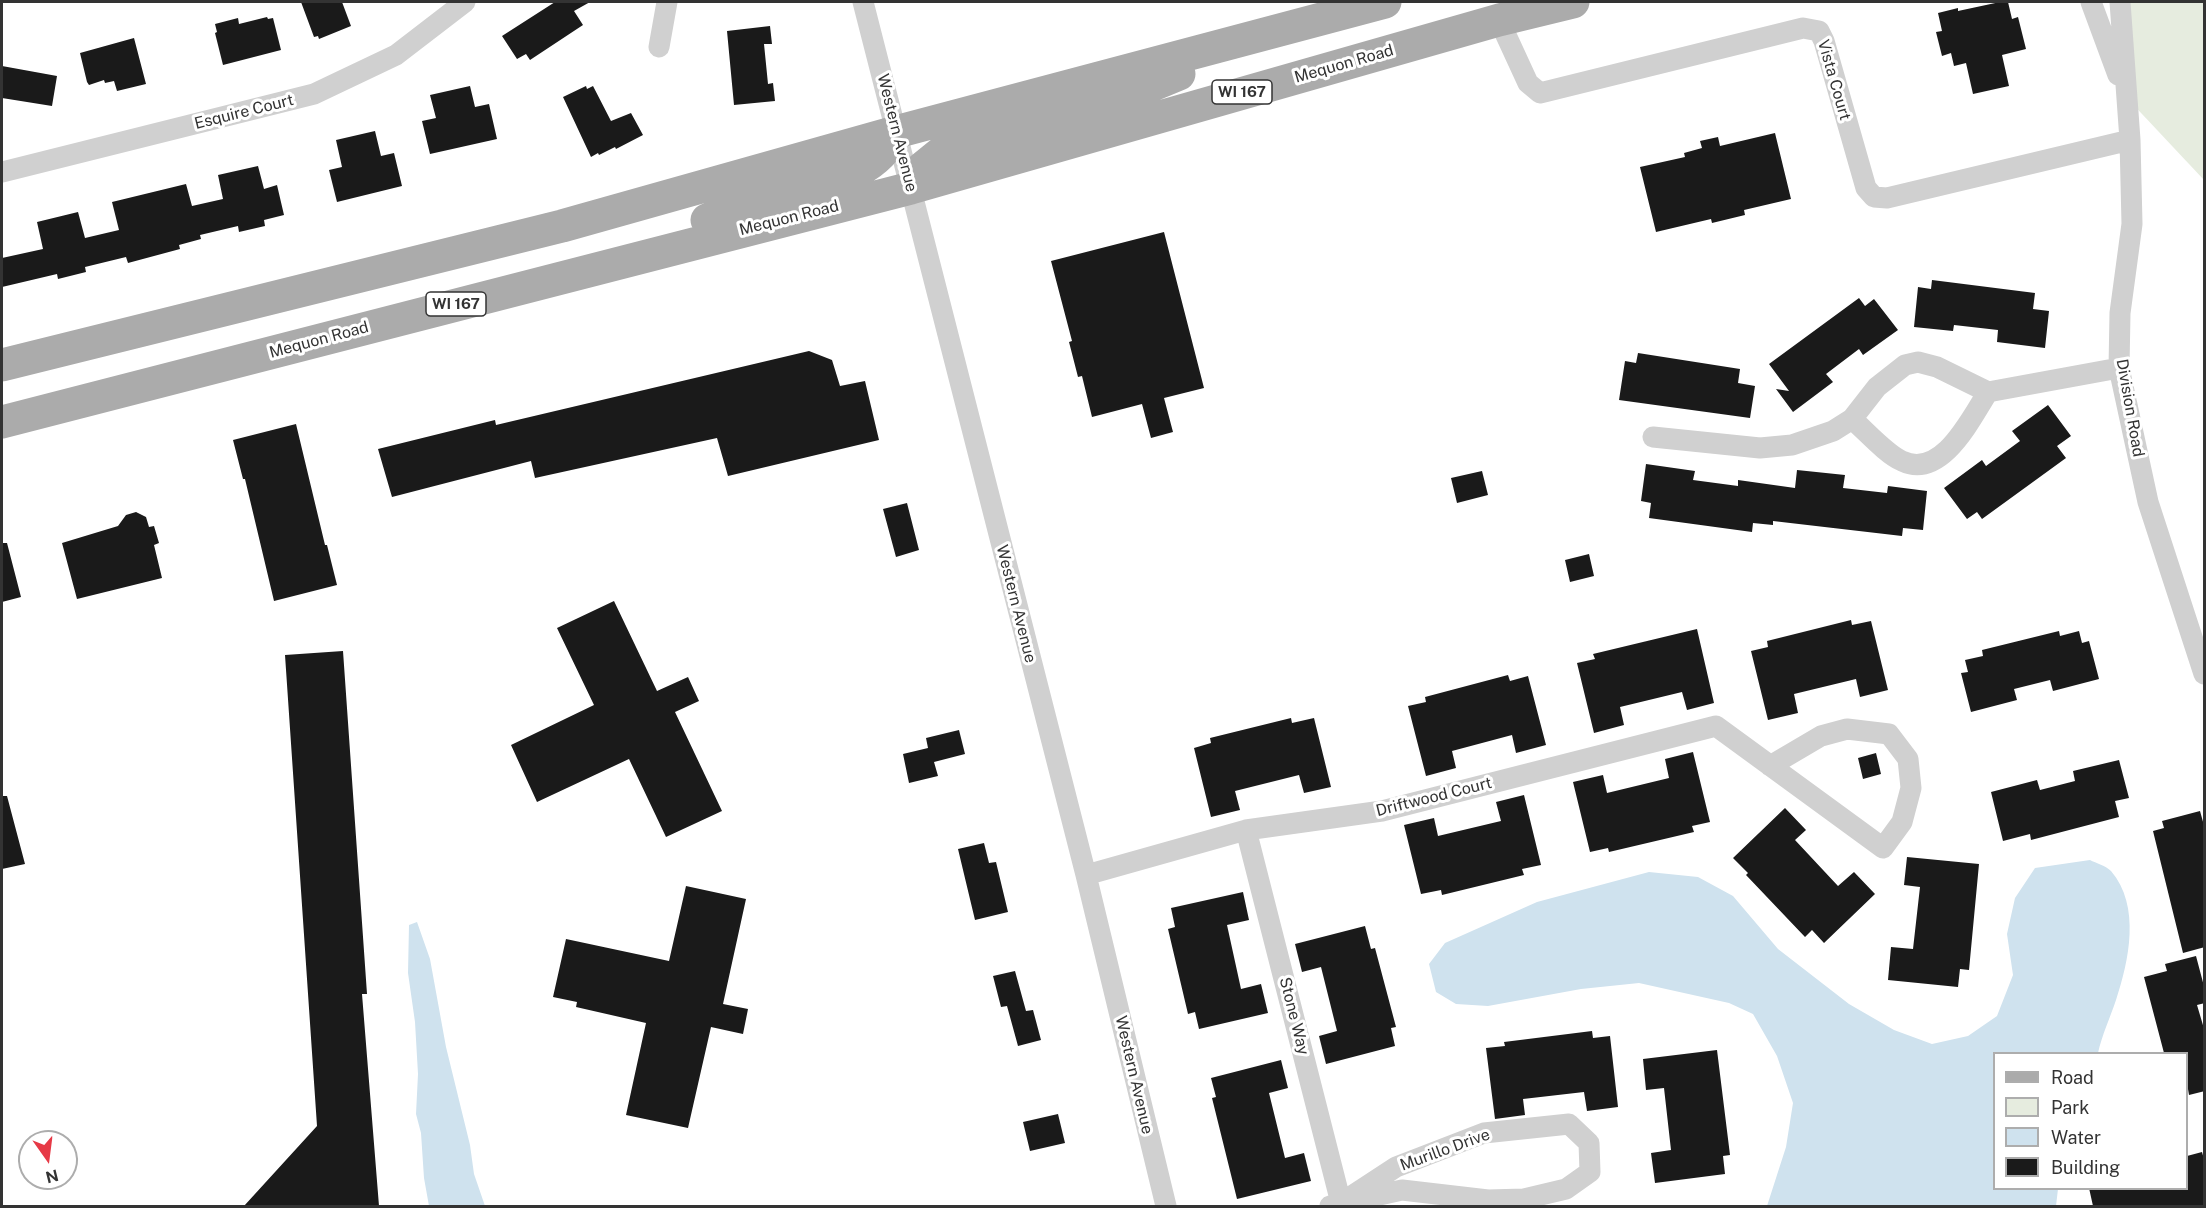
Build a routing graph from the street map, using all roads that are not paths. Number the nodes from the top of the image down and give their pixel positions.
1 (465, 2) edge
2 (667, 2) edge
3 (863, 2) edge
4 (1385, 2) edge
5 (1574, 2) edge
6 (2091, 2) edge
7 (2120, 2) edge
8 (1499, 20) junction
9 (1223, 45) junction
10 (659, 47) dead end
11 (2127, 98) junction
12 (896, 132) junction
13 (2130, 140) junction
14 (2, 172) edge
15 (911, 188) junction
16 (547, 230) junction
17 (643, 255) junction
18 (560, 278) junction
19 (36, 357) junction
20 (2, 365) edge
21 (2119, 368) junction
22 (2, 375) edge
23 (1989, 392) junction
24 (1852, 419) junction
25 (2, 422) edge
26 (1653, 437) dead end
27 (2205, 674) edge
28 (1770, 766) junction
29 (1246, 830) junction
30 (1086, 874) junction
31 (1336, 1205) edge
32 (1166, 1206) edge

1 - 14 street, Esquire Court
2 - 10 street
3 - 12 street, Western Avenue
4 - 9 main road
5 - 8 main road, Mequon Road / WI 167
6 - 11 street, Division Road
7 - 11 street, Division Road
8 - 13 street, Vista Court
8 - 15 main road, Mequon Road / WI 167
9 - 12 main road
9 - 15 main road
11 - 13 street, Division Road
12 - 15 street, Western Avenue
12 - 16 main road
12 - 17 main road
13 - 21 street, Division Road
15 - 17 main road, Mequon Road / WI 167
15 - 30 street, Western Avenue
16 - 18 main road
16 - 19 main road
17 - 18 main road, Mequon Road / WI 167
18 - 25 main road, Mequon Road / WI 167
19 - 20 main road
19 - 22 main road
21 - 23 street
21 - 27 street, Division Road
23 - 24 street
23 - 24 street
24 - 26 street
28 - 28 street, Driftwood Court
28 - 29 street, Driftwood Court
29 - 30 street, Driftwood Court
29 - 31 street, Stone Way
30 - 32 street, Western Avenue
31 - 31 street, Murillo Drive

